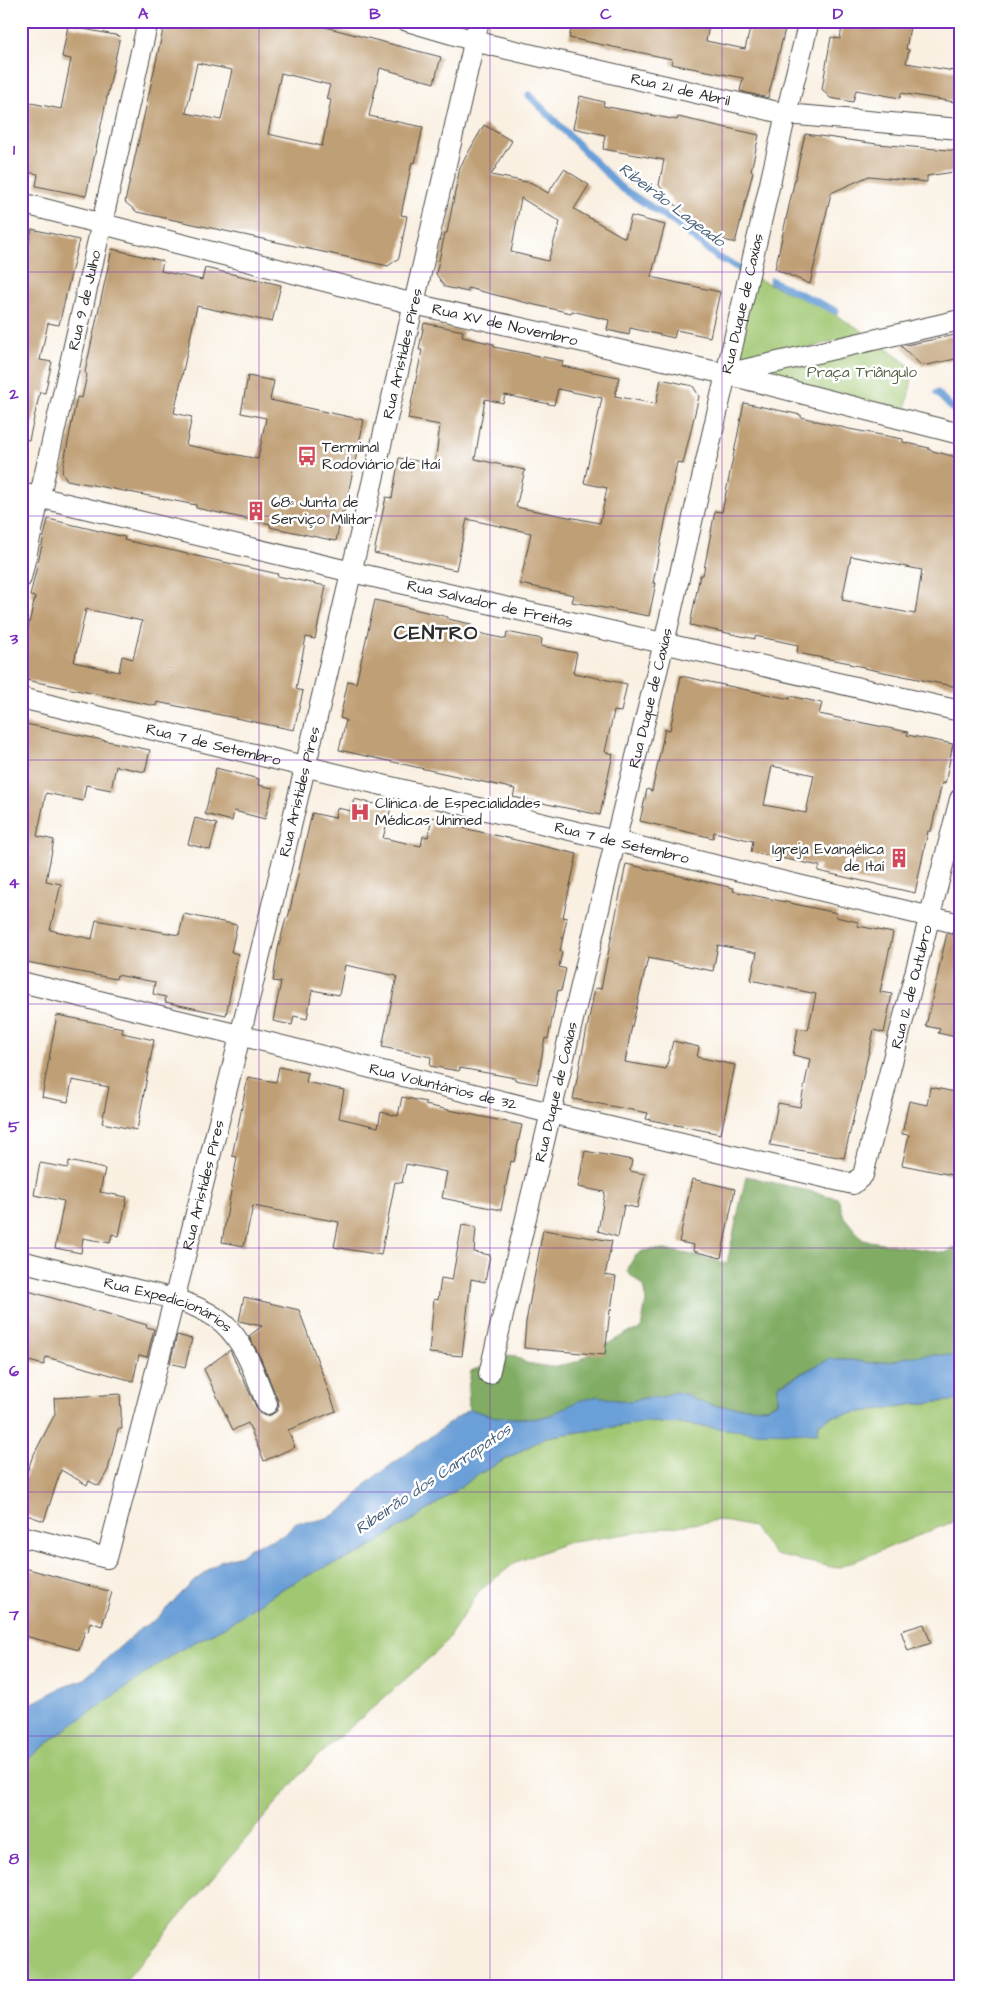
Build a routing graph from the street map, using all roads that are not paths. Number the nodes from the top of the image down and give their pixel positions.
1 (148, 21) edge
2 (407, 21) edge
3 (810, 21) edge
4 (477, 32) edge
5 (786, 114) junction
6 (960, 129) edge
7 (21, 203) edge
8 (103, 223) junction
9 (414, 304) junction
10 (960, 320) edge
11 (726, 374) junction
12 (960, 434) edge
13 (21, 493) edge
14 (41, 498) junction
15 (352, 572) junction
16 (21, 578) edge
17 (664, 643) junction
18 (21, 698) edge
19 (960, 711) edge
20 (306, 766) junction
21 (960, 799) edge
22 (615, 842) junction
23 (930, 917) junction
24 (960, 924) edge
25 (21, 982) edge
26 (239, 1034) junction
27 (550, 1113) junction
28 (863, 1175) joint
29 (21, 1261) edge
30 (176, 1300) junction
31 (489, 1374) dead end
32 (267, 1404) dead end
33 (21, 1536) edge

1 - 8 street, Rua 9 de Julho
2 - 4 street, Rua 21 de Abril
3 - 5 street, Rua Duque de Caxias
4 - 5 street, Rua 21 de Abril
4 - 9 street, Rua Aristides Pires
5 - 6 street, Rua 21 de Abril
5 - 11 street, Rua Duque de Caxias
7 - 8 street, Rua XV de Novembro
8 - 9 street, Rua XV de Novembro
8 - 14 street, Rua 9 de Julho
9 - 11 street, Rua XV de Novembro
9 - 15 street, Rua Aristides Pires
10 - 11 street
11 - 12 street, Rua XV de Novembro
11 - 17 street, Rua Duque de Caxias
13 - 14 street, Rua Salvador de Freitas
14 - 15 street, Rua Salvador de Freitas
14 - 16 street, Rua 9 de Julho
15 - 17 street, Rua Salvador de Freitas
15 - 20 street, Rua Aristides Pires
17 - 19 street, Rua Salvador de Freitas
17 - 22 street, Rua Duque de Caxias
18 - 20 street, Rua 7 de Setembro
20 - 22 street, Rua 7 de Setembro
20 - 26 street, Rua Aristides Pires
21 - 23 street, Rua 12 de Outubro
22 - 23 street, Rua 7 de Setembro
22 - 27 street, Rua Duque de Caxias
23 - 24 street, Rua 7 de Setembro
23 - 28 street, Rua 12 de Outubro
25 - 26 street, Rua Voluntários de 32
26 - 27 street, Rua Voluntários de 32
26 - 30 street, Rua Aristides Pires
27 - 28 street, Rua Voluntários de 32
27 - 31 street, Rua Duque de Caxias
29 - 30 street, Rua Expedicionários
30 - 32 street, Rua Expedicionários
30 - 33 street, Rua Aristides Pires

